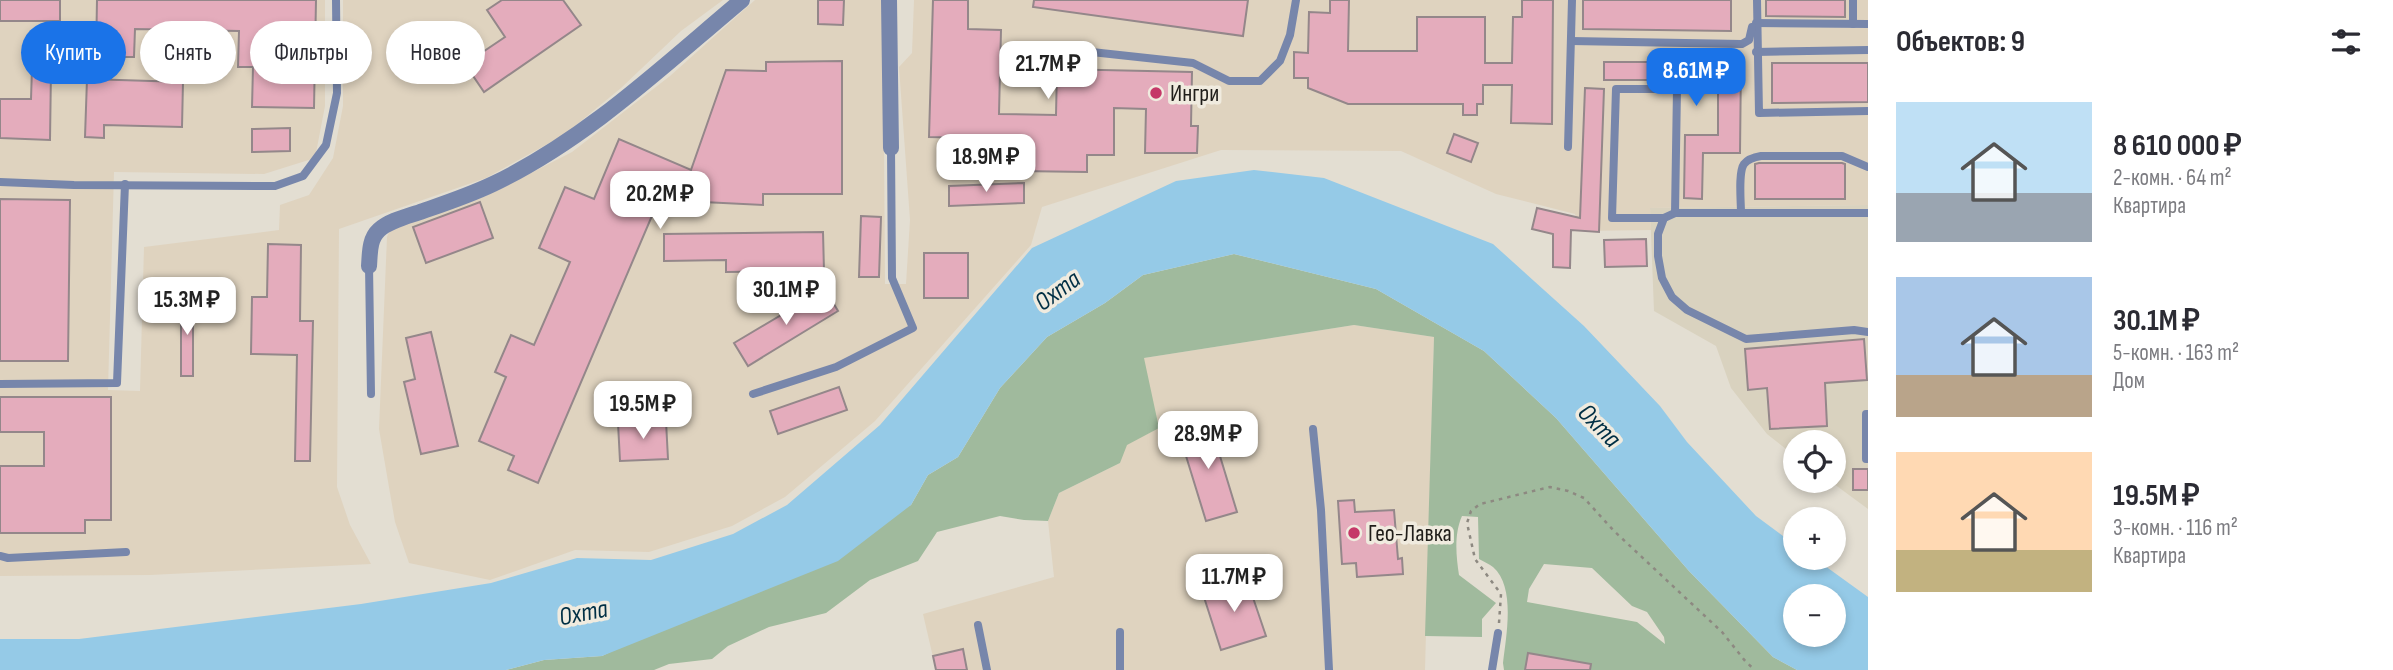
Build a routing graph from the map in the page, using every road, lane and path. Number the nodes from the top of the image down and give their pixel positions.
1 (336, 0) edge
2 (743, 0) edge
3 (889, 0) edge
4 (1296, 0) edge
5 (1572, 0) edge
6 (1755, 0) edge
7 (1853, 0) edge
8 (1756, 23) junction
9 (1853, 24) junction
10 (1868, 24) edge
11 (1571, 41) junction
12 (1064, 49) dead end
13 (1868, 50) edge
14 (1756, 52) junction
15 (1868, 111) edge
16 (1568, 147) dead end
17 (891, 148) joint
18 (1868, 167) edge
19 (0, 182) edge
20 (125, 184) junction
21 (1675, 213) junction
22 (1741, 213) junction
23 (1868, 213) edge
24 (1664, 218) junction
25 (369, 266) joint
26 (1868, 332) edge
27 (0, 384) edge
28 (371, 394) dead end
29 (753, 394) dead end
30 (1868, 414) edge
31 (1313, 429) dead end
32 (1868, 459) edge
33 (126, 552) dead end
34 (0, 556) edge
35 (978, 625) dead end
36 (1120, 632) dead end
37 (1498, 633) joint
38 (987, 670) edge
39 (1120, 670) edge
40 (1329, 670) edge
41 (1492, 670) edge
42 (1755, 670) edge

1 - 20 lane
2 - 25 street
3 - 17 street
4 - 12 lane
5 - 11 lane
6 - 8 lane
6 - 11 lane
7 - 9 lane
8 - 9 lane
8 - 14 lane
9 - 10 lane
11 - 16 lane
13 - 14 lane
14 - 15 lane
17 - 29 lane
18 - 22 lane
19 - 20 lane
20 - 27 lane
21 - 22 lane
21 - 24 lane
21 - 24 lane
22 - 23 lane
24 - 26 lane
25 - 28 lane
30 - 32 lane
31 - 40 lane
33 - 34 lane
35 - 38 lane
36 - 39 lane
37 - 41 lane
37 - 42 path

